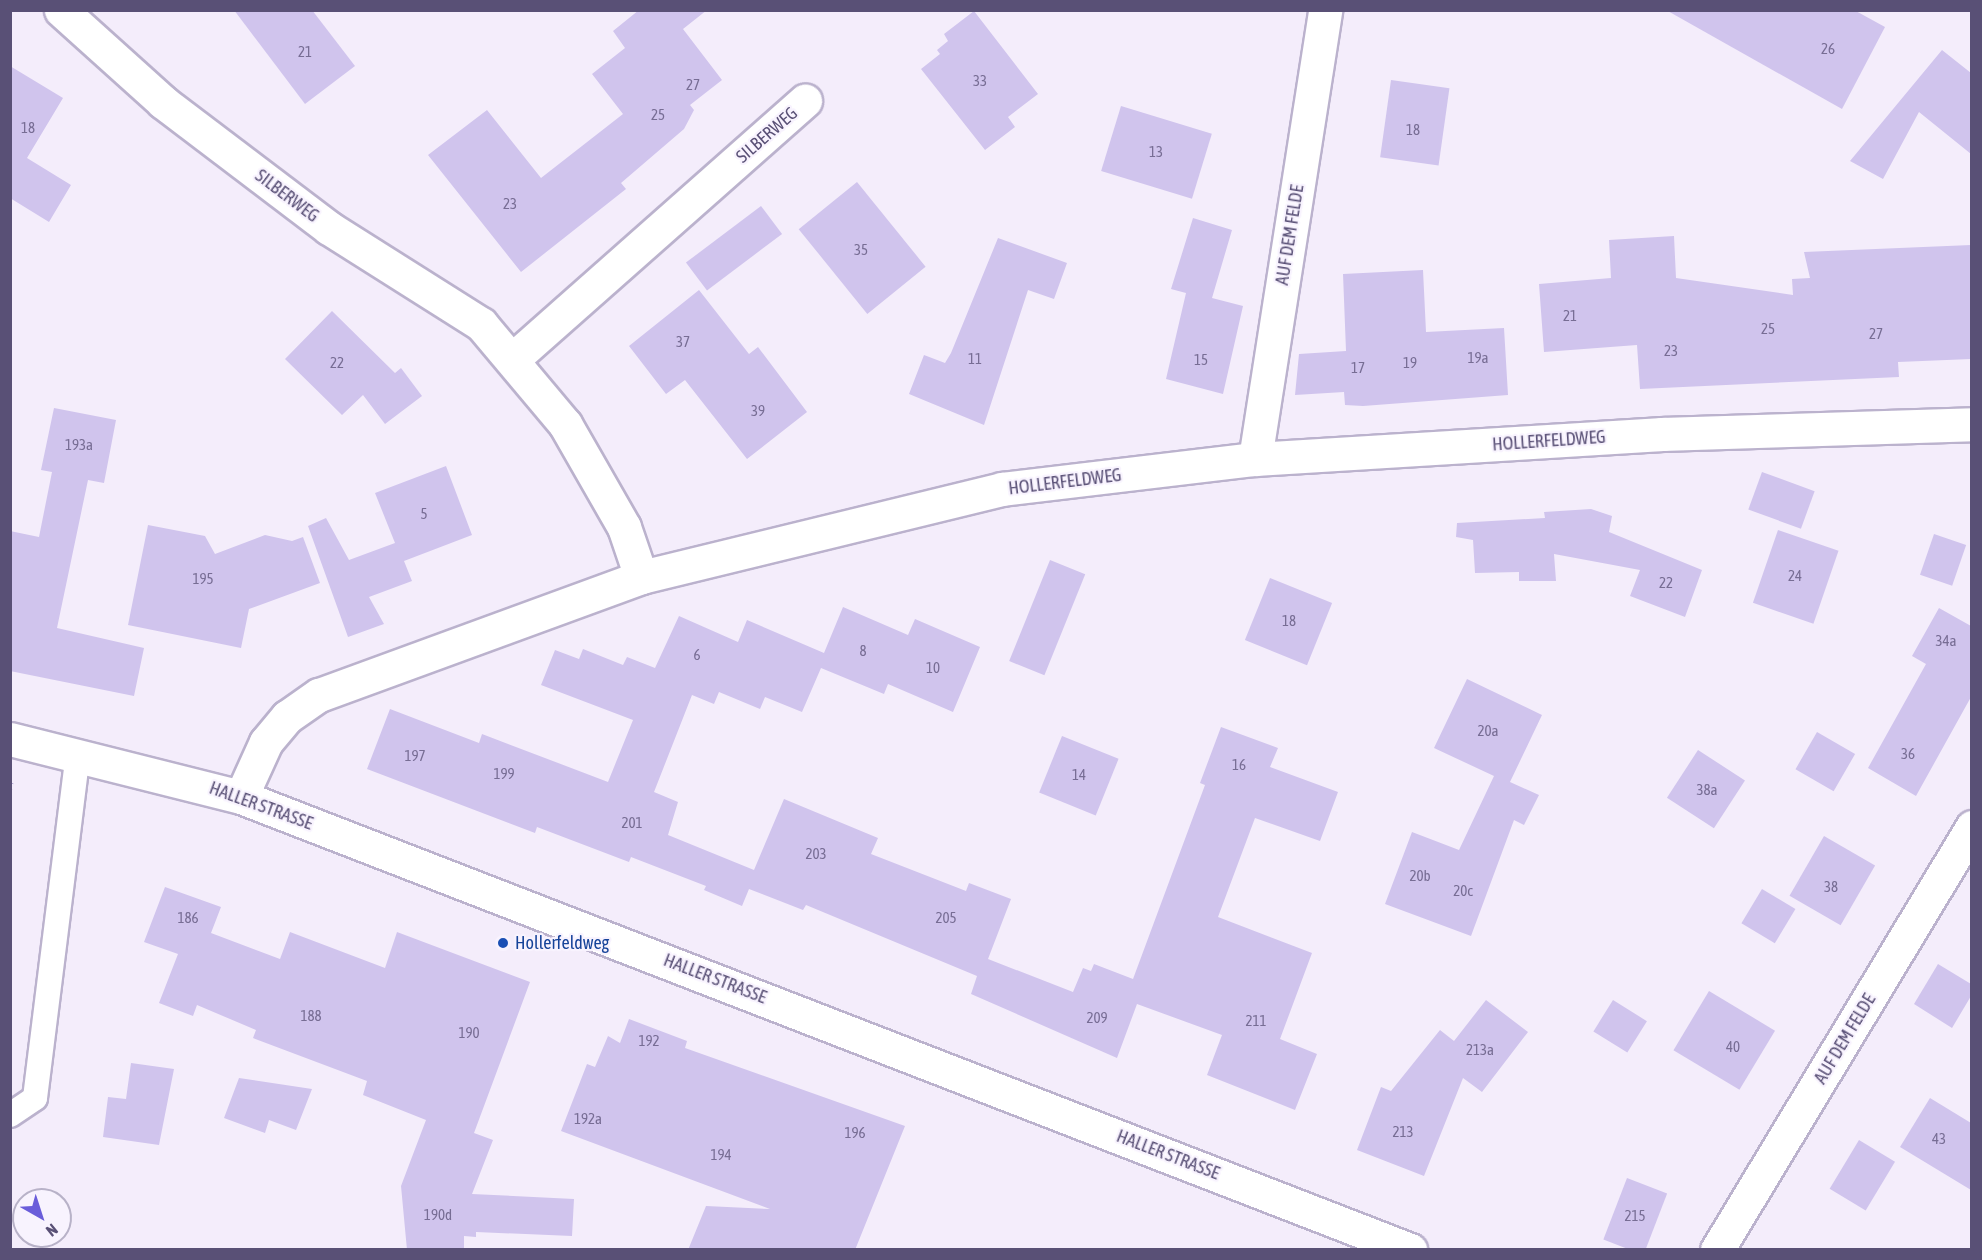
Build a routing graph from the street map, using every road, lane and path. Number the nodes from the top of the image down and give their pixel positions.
1 (1324, 10) edge
2 (70, 14) edge
3 (805, 101) dead end
4 (513, 359) junction
5 (1971, 424) edge
6 (1254, 459) junction
7 (641, 577) junction
8 (10, 739) edge
9 (78, 753) junction
10 (241, 797) junction
11 (1971, 827) edge
12 (10, 1115) edge
13 (1410, 1250) edge
14 (1717, 1250) edge

1 - 6 street, AUF DEM FELDE
2 - 4 street, SILBERWEG
3 - 4 street, SILBERWEG
4 - 7 street, SILBERWEG
5 - 6 street, HOLLERFELDWEG
6 - 7 street, HOLLERFELDWEG
7 - 10 street, HOLLERFELDWEG
8 - 9 street, HALLER STRASSE
9 - 10 street, HALLER STRASSE
9 - 12 lane
10 - 13 street, HALLER STRASSE
11 - 14 street, AUF DEM FELDE

